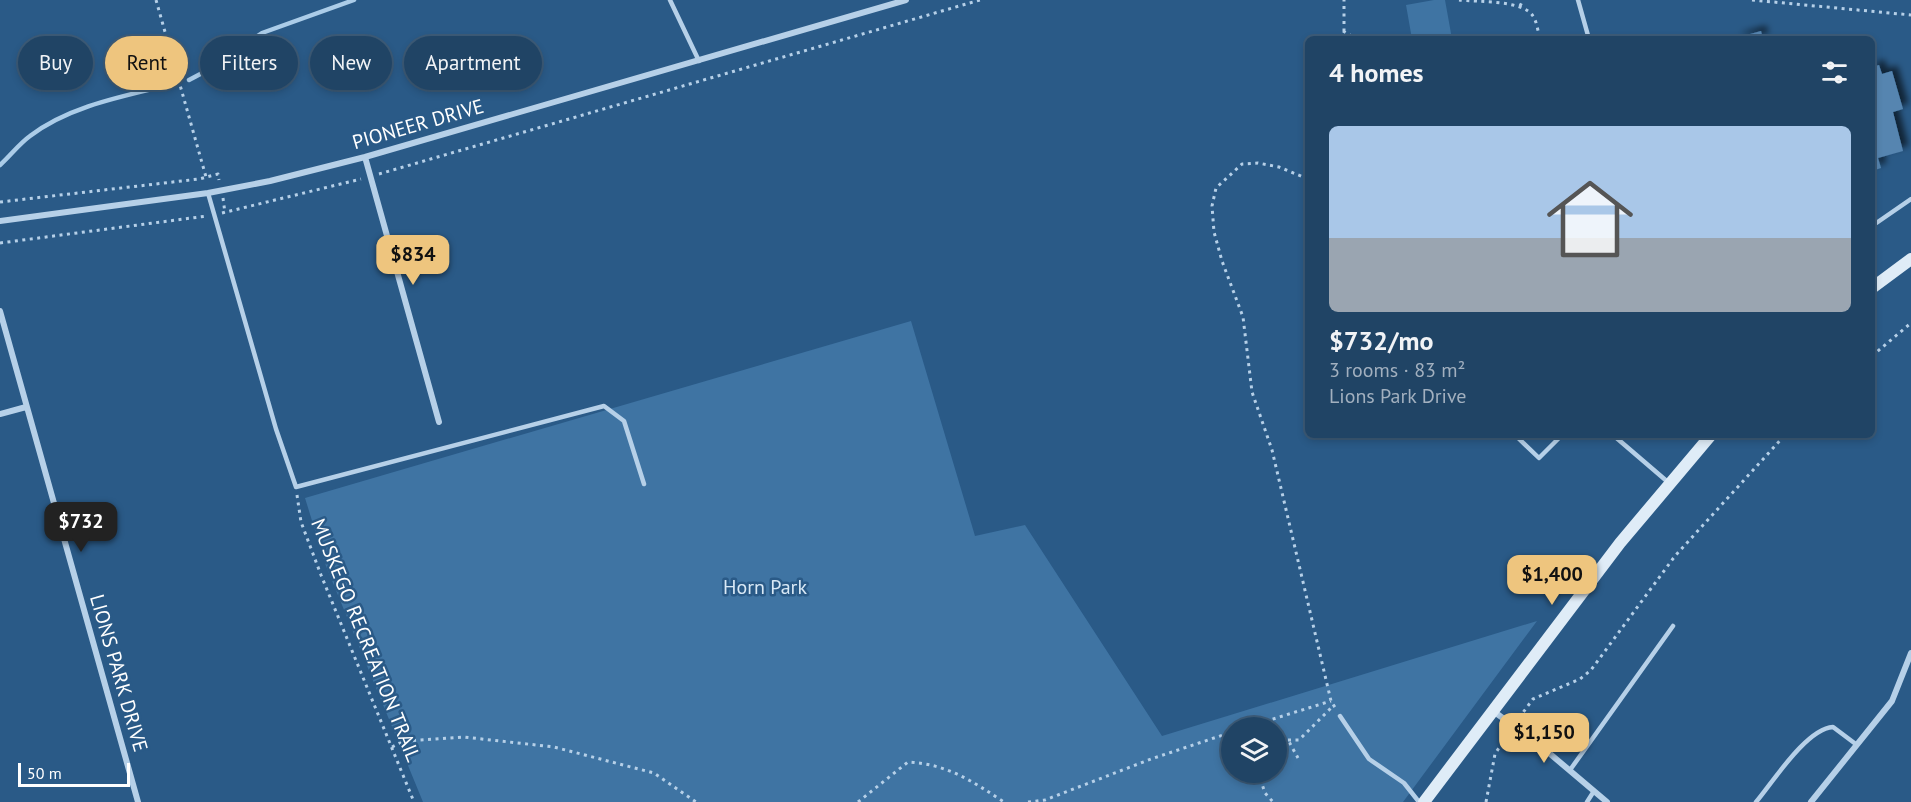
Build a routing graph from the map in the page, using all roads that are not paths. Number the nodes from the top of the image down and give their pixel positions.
1 (670, 0) edge
2 (906, 0) edge
3 (1578, 0) edge
4 (1588, 36) edge
5 (699, 61) junction
6 (365, 157) junction
7 (208, 193) junction
8 (1911, 199) edge
9 (0, 221) edge
10 (1875, 224) edge
11 (1911, 259) edge
12 (1875, 286) edge
13 (0, 311) edge
14 (26, 407) junction
15 (0, 414) edge
16 (439, 422) dead end
17 (1518, 438) edge
18 (1559, 438) edge
19 (1616, 438) edge
20 (1708, 438) edge
21 (1669, 483) junction
22 (644, 484) dead end
23 (1673, 626) dead end
24 (1911, 653) edge
25 (1493, 711) junction
26 (1340, 716) road end
27 (1857, 745) junction
28 (1570, 770) junction
29 (1594, 791) junction
30 (138, 802) edge
31 (1422, 802) edge
32 (1587, 802) edge
33 (1607, 802) edge
34 (1756, 802) edge
35 (1811, 802) edge

1 - 5 lane
2 - 5 street, PIONEER DRIVE
3 - 4 lane
5 - 6 street, PIONEER DRIVE
6 - 7 street, PIONEER DRIVE
6 - 16 street
7 - 9 street, PIONEER DRIVE
7 - 22 lane
8 - 10 lane
11 - 12 main road
13 - 14 street, LIONS PARK DRIVE
14 - 15 street
14 - 30 street, LIONS PARK DRIVE
17 - 18 lane
19 - 21 lane
20 - 21 main road
21 - 25 main road
23 - 28 lane
24 - 27 street
25 - 28 street
25 - 31 main road
26 - 31 lane
27 - 34 lane
27 - 35 street
28 - 29 street
29 - 32 lane
29 - 33 street

